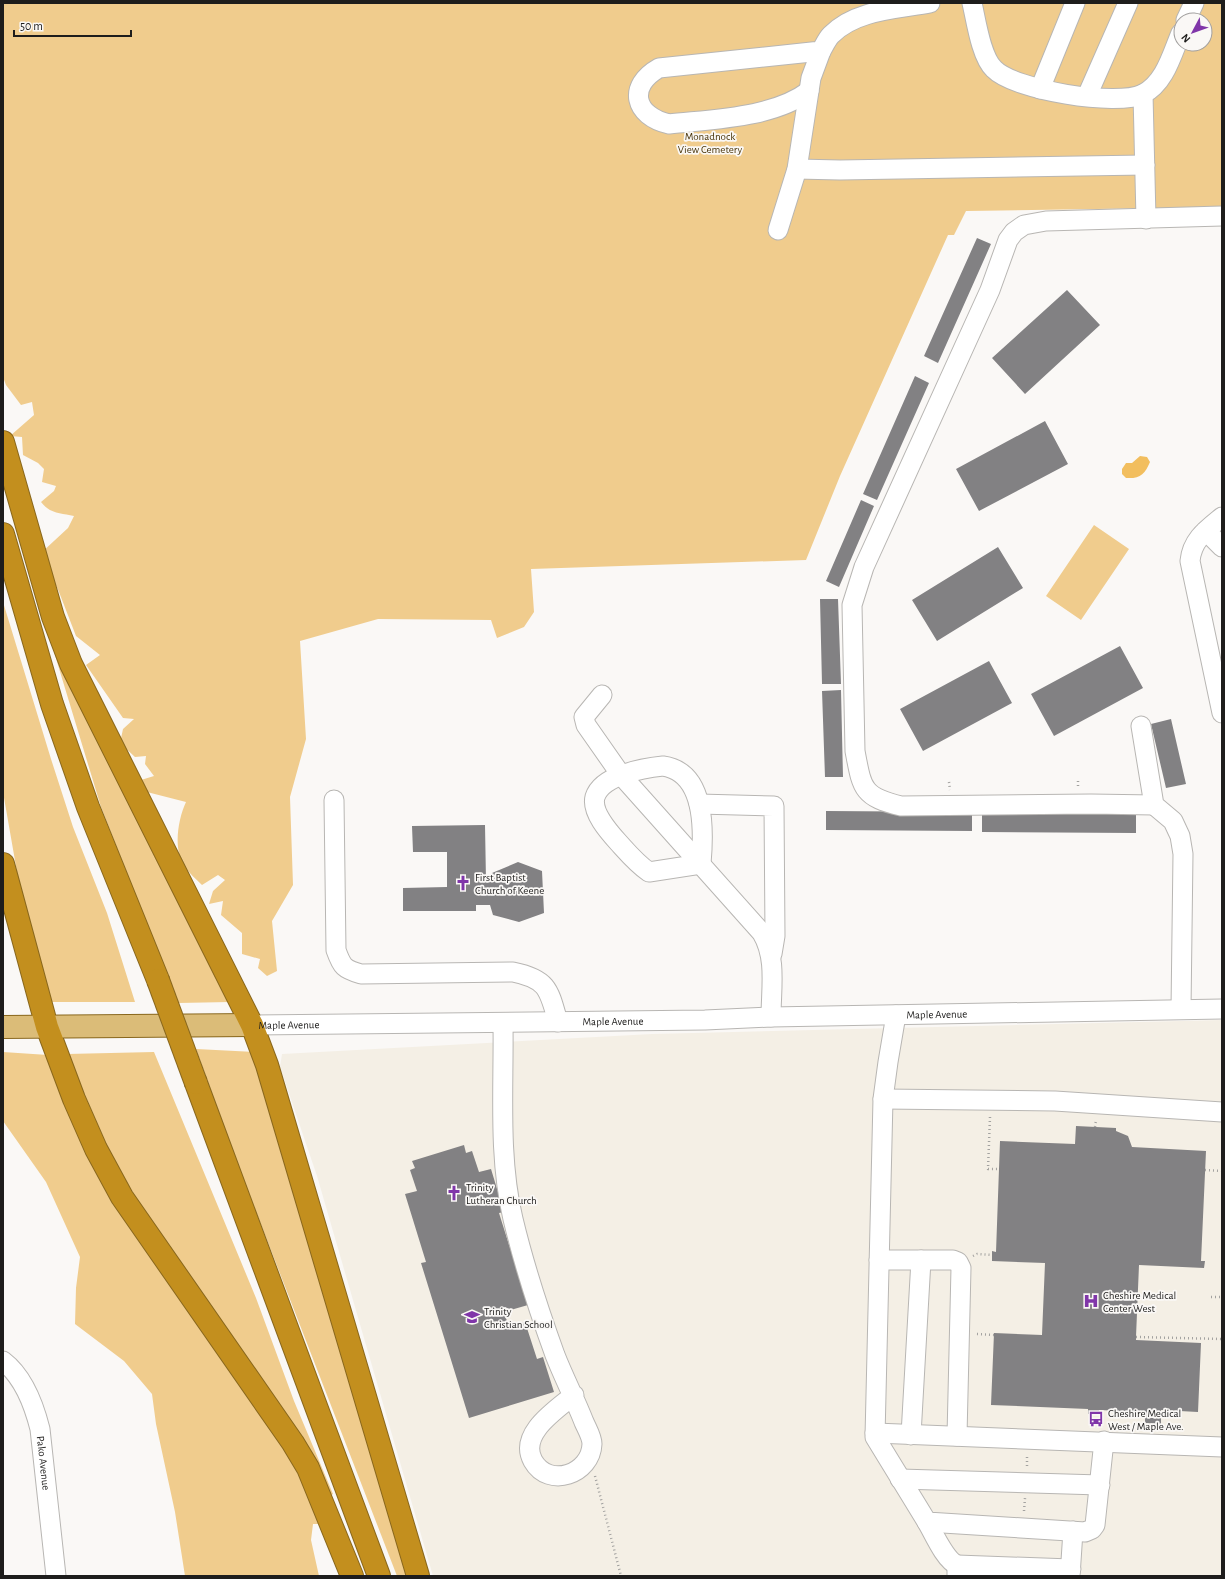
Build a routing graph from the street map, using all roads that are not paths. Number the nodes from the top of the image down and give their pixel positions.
1 (930, 3) edge
2 (972, 3) edge
3 (1075, 3) edge
4 (1128, 3) edge
5 (821, 51) junction
6 (1173, 51) edge
7 (1040, 89) junction
8 (809, 91) junction
9 (1143, 94) junction
10 (1087, 96) junction
11 (1145, 165) junction
12 (797, 169) junction
13 (1222, 216) edge
14 (1146, 219) junction
15 (778, 230) dead end
16 (3, 442) edge
17 (1222, 517) edge
18 (1206, 531) junction
19 (3, 534) edge
20 (1222, 547) edge
21 (602, 695) dead end
22 (1222, 713) edge
23 (1141, 726) dead end
24 (621, 775) junction
25 (334, 800) dead end
26 (699, 804) junction
27 (1154, 805) junction
28 (3, 864) edge
29 (701, 864) junction
30 (771, 956) junction
31 (1181, 1009) junction
32 (1222, 1009) edge
33 (896, 1015) junction
34 (771, 1017) junction
35 (558, 1022) junction
36 (503, 1023) junction
37 (252, 1025) junction
38 (3, 1027) edge
39 (47, 1027) junction
40 (884, 1099) junction
41 (1222, 1112) edge
42 (879, 1260) junction
43 (922, 1260) junction
44 (3, 1361) edge
45 (574, 1395) junction
46 (875, 1433) junction
47 (910, 1435) junction
48 (957, 1436) junction
49 (1104, 1441) junction
50 (1222, 1447) edge
51 (900, 1479) junction
52 (1100, 1485) junction
53 (927, 1522) junction
54 (1073, 1531) junction
55 (957, 1571) edge
56 (1070, 1573) edge
57 (56, 1576) edge
58 (352, 1576) edge
59 (379, 1576) edge
60 (418, 1576) edge

1 - 5 street
2 - 7 street
3 - 7 street
4 - 10 street
5 - 8 street
5 - 8 street
6 - 9 street
7 - 10 street
8 - 12 street
9 - 10 street
9 - 11 street
11 - 12 street
11 - 14 street
12 - 15 street
13 - 14 street
14 - 27 street
16 - 37 highway
17 - 18 street
18 - 20 street
18 - 22 street
19 - 59 highway, bridge
21 - 24 street
23 - 27 street
24 - 26 street
24 - 29 street
24 - 29 street
25 - 35 street
26 - 29 street
26 - 30 street
27 - 31 street
28 - 39 highway
29 - 30 street
30 - 34 street
31 - 32 street, Maple Avenue
31 - 33 street, Maple Avenue
33 - 34 street, Maple Avenue
33 - 40 street
34 - 35 street, Maple Avenue
35 - 36 street, Maple Avenue
36 - 37 street, Maple Avenue
36 - 45 street
37 - 39 main road, Maple Avenue
37 - 60 highway
38 - 39 main road, Maple Avenue
39 - 58 highway
40 - 41 street
40 - 42 street
42 - 43 street
42 - 46 street
43 - 47 street
43 - 48 street
44 - 57 street, Pako Avenue
45 - 45 street
46 - 47 street
46 - 51 street
47 - 48 street
48 - 49 street
49 - 50 street
49 - 52 street
51 - 52 street
51 - 53 street
52 - 54 street
53 - 54 street
53 - 55 street
54 - 56 street
55 - 56 street

